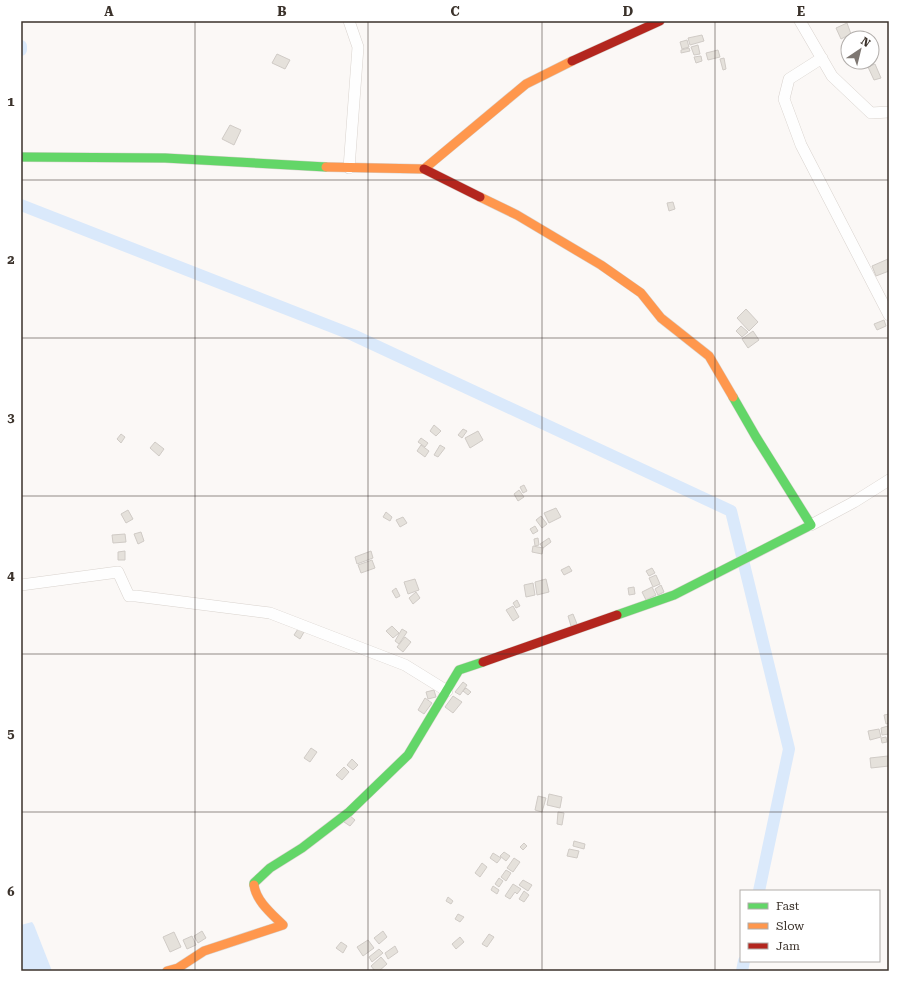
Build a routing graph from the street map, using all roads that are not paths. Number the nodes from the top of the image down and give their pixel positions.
1 (349, 21) edge
2 (660, 21) edge
3 (800, 21) edge
4 (822, 58) junction
5 (889, 112) edge
6 (21, 157) edge
7 (349, 168) junction
8 (424, 169) junction
9 (889, 315) edge
10 (889, 480) edge
11 (811, 525) junction
12 (21, 585) edge
13 (447, 691) junction
14 (168, 971) edge

1 - 7 street
2 - 8 street
3 - 4 street
4 - 5 street
4 - 9 street
6 - 7 street
7 - 8 street
8 - 11 street
10 - 11 street
11 - 13 street
12 - 13 street
13 - 14 street

